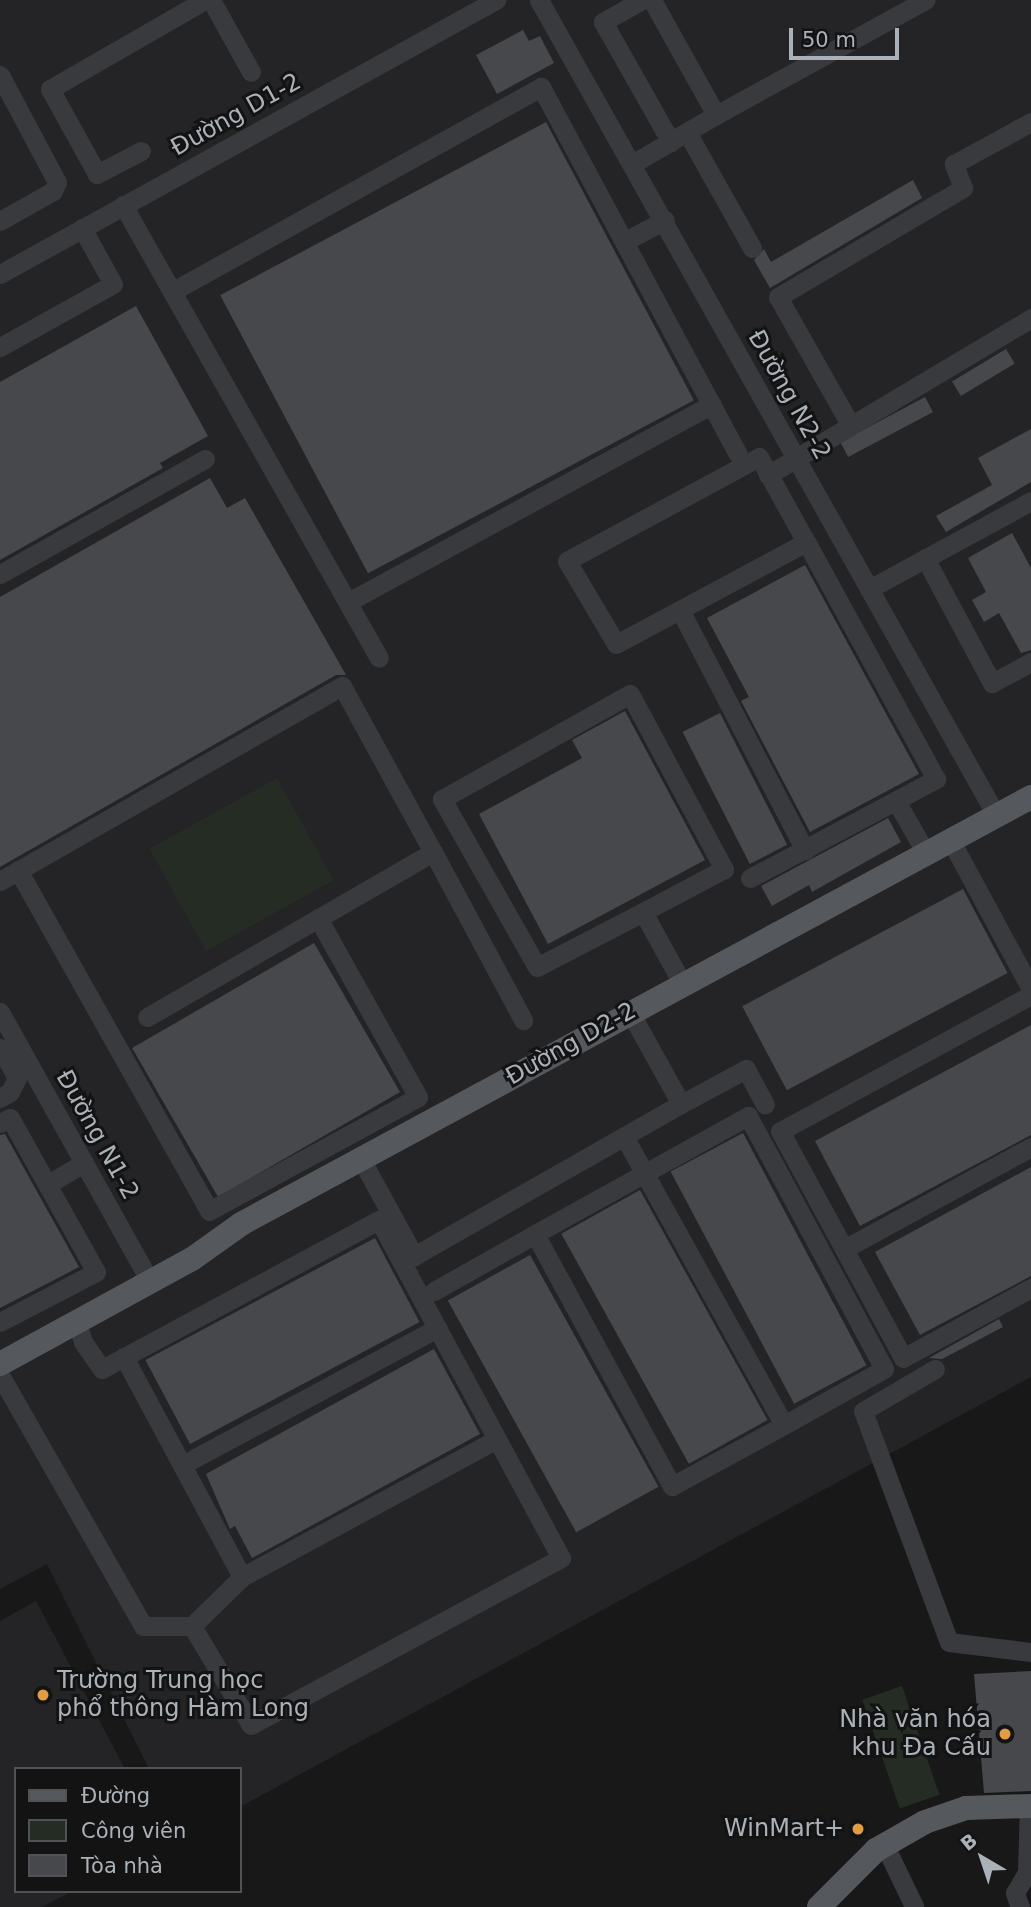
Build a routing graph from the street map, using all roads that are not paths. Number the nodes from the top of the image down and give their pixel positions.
1 (205, 0) edge
2 (211, 0) edge
3 (496, 0) edge
4 (539, 0) edge
5 (642, 0) edge
6 (652, 0) edge
7 (925, 0) edge
8 (251, 72) dead end
9 (0, 75) edge
10 (716, 115) junction
11 (1031, 122) edge
12 (679, 137) junction
13 (141, 150) dead end
14 (632, 164) junction
15 (123, 205) junction
16 (665, 220) junction
17 (0, 221) edge
18 (82, 228) junction
19 (625, 241) junction
20 (752, 248) dead end
21 (0, 274) edge
22 (173, 291) junction
23 (1031, 318) edge
24 (0, 347) edge
25 (712, 404) junction
26 (851, 426) junction
27 (738, 454) dead end
28 (205, 458) dead end
29 (796, 459) junction
30 (768, 474) junction
31 (1031, 501) edge
32 (806, 542) junction
33 (925, 558) junction
34 (0, 574) edge
35 (869, 589) junction
36 (348, 602) junction
37 (680, 610) junction
38 (379, 658) dead end
39 (1031, 662) edge
40 (1031, 797) edge
41 (896, 801) junction
42 (996, 815) junction
43 (951, 841) junction
44 (805, 850) junction
45 (433, 852) junction
46 (926, 853) junction
47 (18, 870) junction
48 (750, 878) dead end
49 (0, 881) edge
50 (643, 912) junction
51 (318, 918) junction
52 (682, 984) junction
53 (1031, 989) edge
54 (1031, 995) edge
55 (0, 1012) edge
56 (631, 1012) junction
57 (146, 1017) dead end
58 (523, 1020) dead end
59 (0, 1048) edge
60 (0, 1098) edge
61 (681, 1104) junction
62 (765, 1104) dead end
63 (0, 1123) edge
64 (624, 1136) junction
65 (1031, 1147) edge
66 (361, 1160) junction
67 (84, 1163) junction
68 (644, 1173) junction
69 (48, 1184) junction
70 (536, 1234) junction
71 (844, 1249) junction
72 (150, 1281) junction
73 (1031, 1288) edge
74 (434, 1291) dead end
75 (0, 1322) edge
76 (77, 1323) junction
77 (438, 1328) junction
78 (124, 1357) junction
79 (0, 1364) edge
80 (935, 1369) dead end
81 (0, 1375) edge
82 (784, 1425) junction
83 (498, 1439) junction
84 (182, 1465) junction
85 (242, 1577) junction
86 (191, 1626) junction
87 (1031, 1652) edge
88 (1030, 1806) edge
89 (884, 1844) junction
90 (914, 1906) edge
91 (818, 1907) edge
92 (1020, 1907) edge

1 - 13 street
2 - 8 street
3 - 15 street, Đường D1-2
4 - 14 street, Đường N2-2
5 - 12 street
6 - 10 street
7 - 10 street
9 - 17 street
10 - 12 street
11 - 26 street
12 - 14 street
12 - 20 street
14 - 16 street, Đường N2-2
15 - 18 street, Đường D1-2
15 - 22 street
16 - 19 street
16 - 29 street, Đường N2-2
18 - 21 street, Đường D1-2
18 - 24 street
19 - 22 street
19 - 25 street
22 - 36 street
23 - 26 street
25 - 27 street
25 - 36 street
26 - 29 street
28 - 34 street
29 - 30 street
29 - 35 street, Đường N2-2
30 - 32 street
30 - 37 street
31 - 33 street
32 - 37 street
32 - 41 street
33 - 35 street
33 - 39 street
35 - 42 street, Đường N2-2
36 - 38 street
37 - 44 street
40 - 42 main road, Đường D2-2
41 - 44 street
41 - 46 street
42 - 43 main road, Đường D2-2
43 - 46 main road, Đường D2-2
43 - 53 street
44 - 48 street
45 - 47 street
45 - 51 street
45 - 58 street
46 - 52 main road, Đường D2-2
47 - 49 street
47 - 51 street
50 - 50 street
50 - 52 street
51 - 57 street
52 - 56 main road, Đường D2-2
54 - 71 street
55 - 67 street, Đường N1-2
56 - 61 street
56 - 66 main road, Đường D2-2
59 - 60 street
61 - 62 street
61 - 64 street
63 - 69 street
64 - 66 street
64 - 68 street
65 - 71 street
66 - 72 main road, Đường D2-2
67 - 69 street
67 - 72 street, Đường N1-2
68 - 70 street
68 - 82 street
68 - 82 street
69 - 75 street
70 - 74 street
70 - 82 street
71 - 73 street
72 - 76 main road, Đường D2-2
76 - 78 street
76 - 79 main road, Đường D2-2
77 - 78 street
77 - 83 street
77 - 84 street
78 - 84 street
80 - 87 street
81 - 86 street
83 - 85 street
83 - 86 street
84 - 85 street
85 - 86 street
88 - 89 main road
88 - 92 street
89 - 90 street
89 - 91 main road

